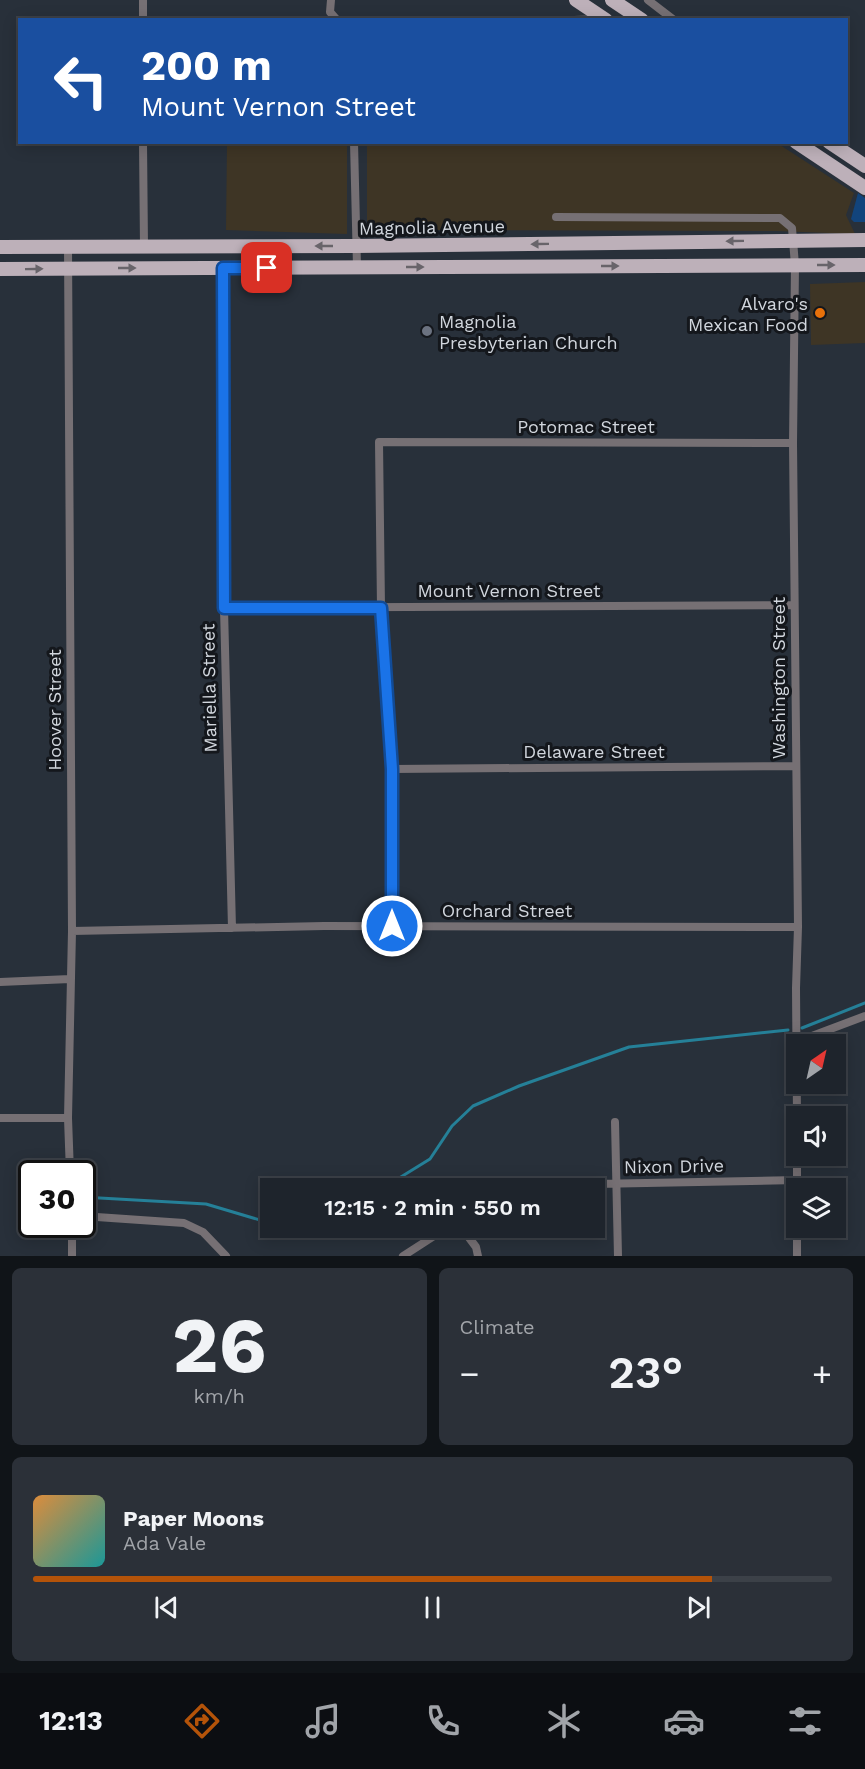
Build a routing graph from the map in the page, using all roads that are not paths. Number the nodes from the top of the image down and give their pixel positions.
1 (142, 0) edge
2 (330, 0) edge
3 (576, 0) edge
4 (612, 0) edge
5 (648, 0) edge
6 (143, 18) edge
7 (335, 18) edge
8 (603, 18) edge
9 (639, 18) edge
10 (671, 18) edge
11 (143, 144) edge
12 (354, 144) edge
13 (799, 144) edge
14 (832, 144) edge
15 (865, 166) edge
16 (865, 188) edge
17 (556, 217) dead end
18 (865, 240) edge
19 (794, 241) junction
20 (68, 246) junction
21 (356, 246) junction
22 (0, 247) edge
23 (144, 247) junction
24 (795, 265) junction
25 (865, 265) edge
26 (357, 267) junction
27 (68, 268) junction
28 (223, 268) junction
29 (0, 269) edge
30 (793, 443) junction
31 (794, 604) junction
32 (224, 608) junction
33 (381, 608) junction
34 (795, 766) junction
35 (392, 769) junction
36 (392, 926) junction
37 (798, 927) junction
38 (232, 928) junction
39 (72, 931) junction
40 (70, 979) junction
41 (0, 982) edge
42 (865, 1016) edge
43 (796, 1034) edge
44 (817, 1034) edge
45 (0, 1118) edge
46 (68, 1118) junction
47 (615, 1122) dead end
48 (70, 1160) edge
49 (605, 1184) edge
50 (617, 1184) junction
51 (786, 1184) edge
52 (96, 1216) edge
53 (72, 1238) edge
54 (431, 1238) edge
55 (470, 1238) edge
56 (797, 1238) edge
57 (72, 1256) edge
58 (226, 1256) edge
59 (403, 1256) edge
60 (478, 1256) edge
61 (618, 1256) edge
62 (797, 1256) edge

1 - 6 street
2 - 7 street
3 - 8 main road
4 - 9 main road
5 - 10 street
11 - 23 street
12 - 21 street
13 - 16 main road
14 - 15 main road
17 - 19 street
18 - 19 main road, Magnolia Avenue
19 -> 21 main road, Magnolia Avenue
19 - 24 street, Washington Street
20 - 22 main road, Magnolia Avenue
20 - 23 main road, Magnolia Avenue
20 - 27 street, Hoover Street
21 -> 23 main road, Magnolia Avenue
21 - 26 street
24 -> 25 main road
26 -> 24 main road
24 - 30 street, Washington Street
26 - 28 main road
27 -> 28 main road
29 -> 27 main road
27 - 39 street, Hoover Street
28 - 32 street, Mariella Street
30 - 31 street, Washington Street
30 - 33 street, Potomac Street
31 - 33 street, Mount Vernon Street
31 - 34 street, Washington Street
32 - 33 street, Mount Vernon Street
32 - 38 street, Mariella Street
33 - 35 street
34 - 35 street, Delaware Street
34 - 37 street, Washington Street
35 - 36 street
36 - 37 street, Orchard Street
36 - 38 street, Orchard Street
37 - 43 street, Washington Street
38 - 39 street, Orchard Street
39 - 40 street, Hoover Street
40 - 41 street
40 - 46 street, Hoover Street
42 - 44 street
45 - 46 street
46 - 48 street, Hoover Street
47 - 50 street
49 - 50 street, Nixon Drive
50 - 51 street, Nixon Drive
50 - 61 street
52 - 58 street
53 - 57 street
54 - 59 street
55 - 60 street
56 - 62 street

